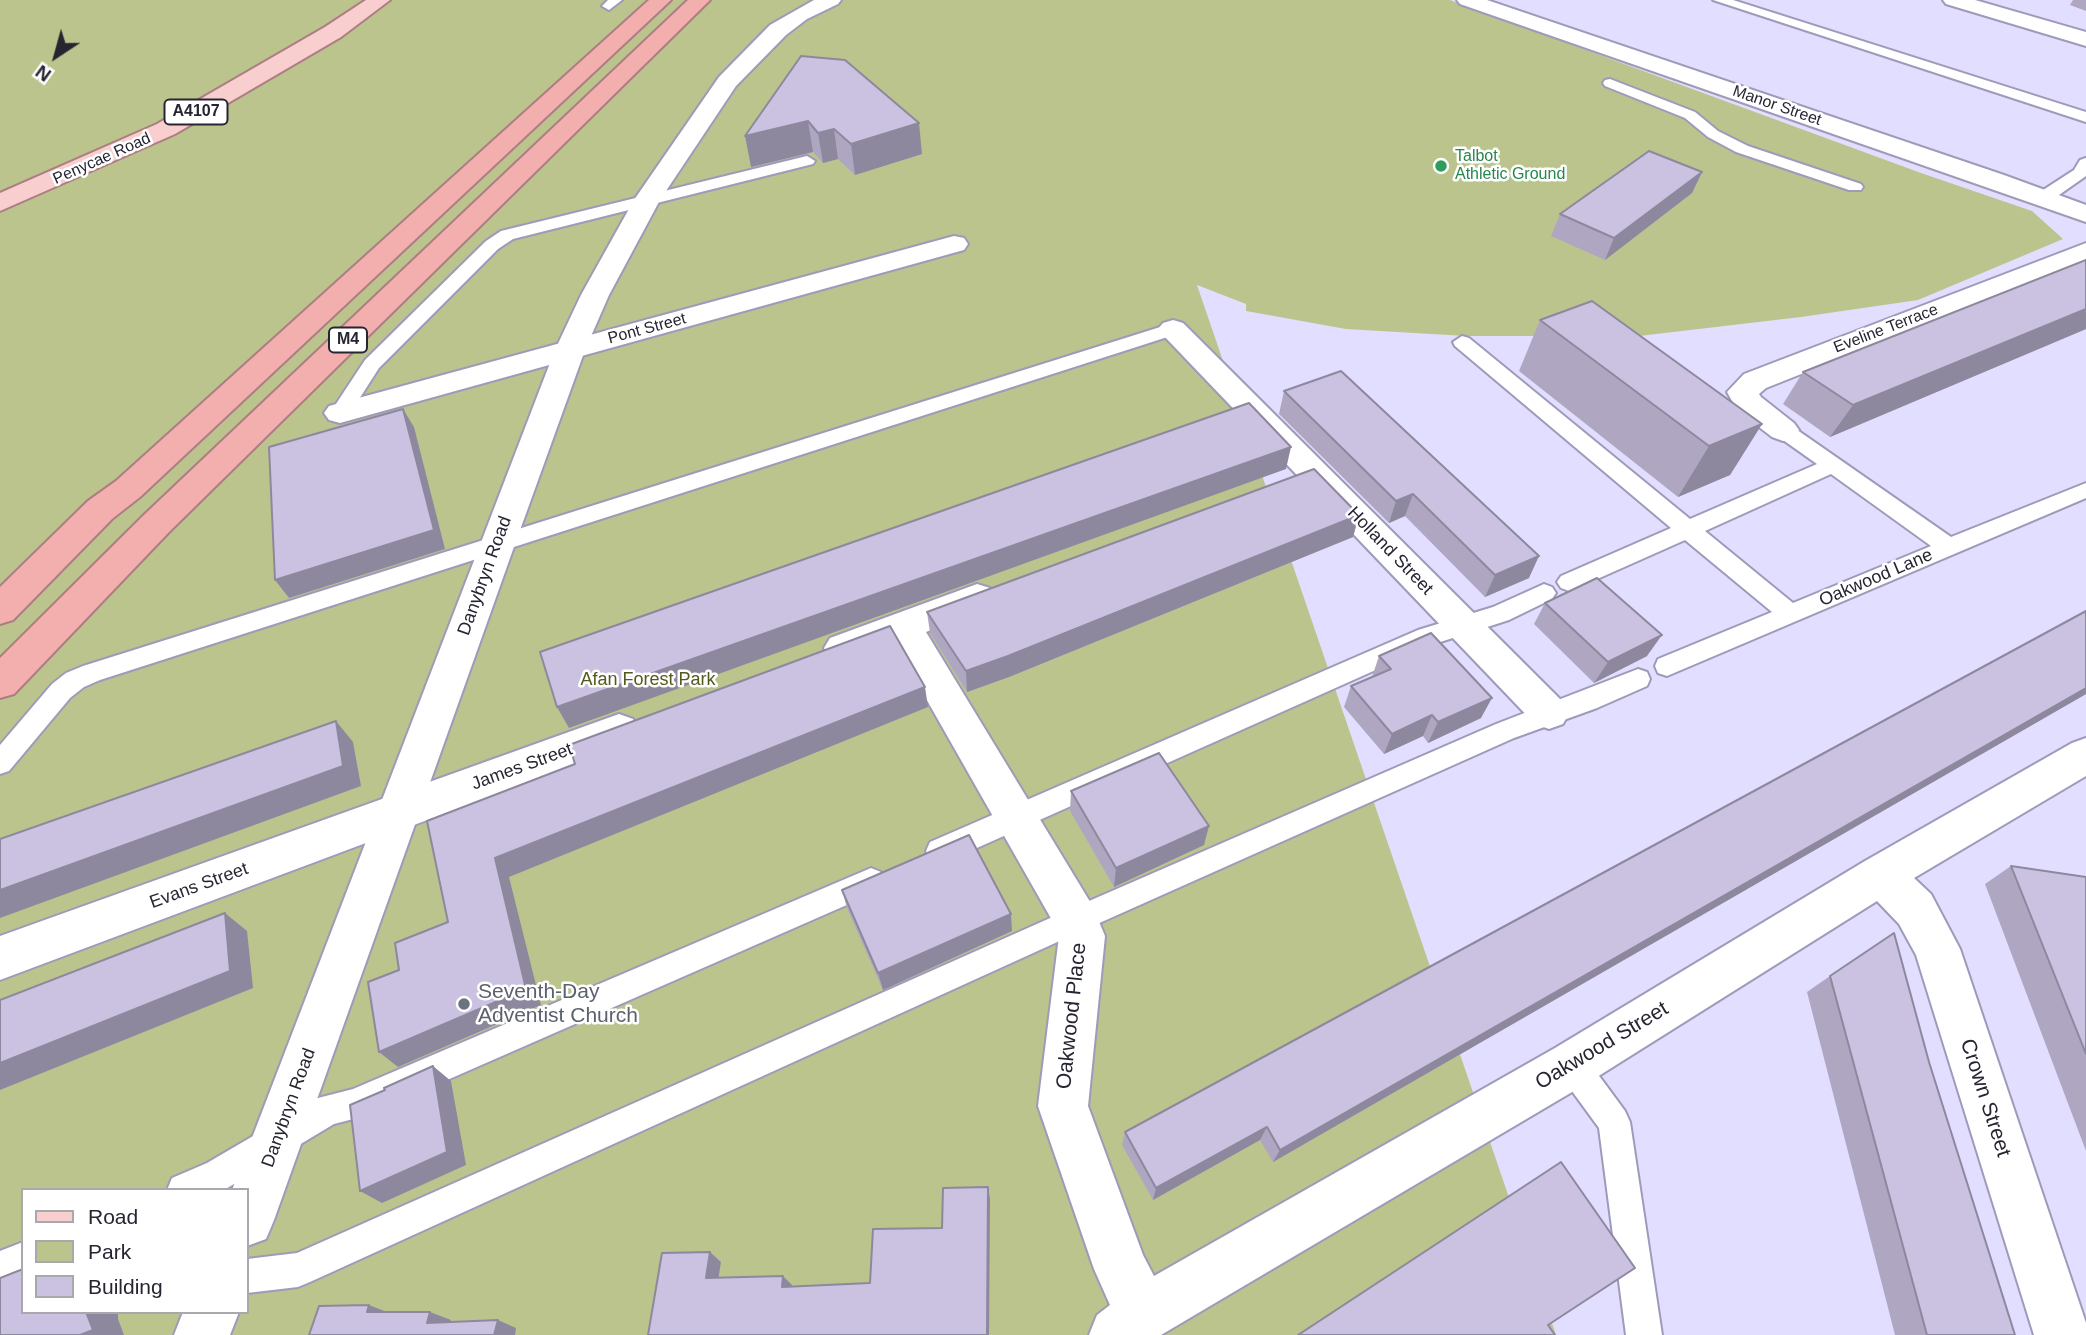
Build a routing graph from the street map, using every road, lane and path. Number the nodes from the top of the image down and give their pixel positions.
1 (380, 0) edge
2 (661, 0) edge
3 (700, 0) edge
4 (831, 0) edge
5 (1467, 0) edge
6 (1720, 0) edge
7 (1953, 0) edge
8 (2086, 39) edge
9 (1610, 83) dead end
10 (2086, 117) edge
11 (807, 161) dead end
12 (2086, 163) edge
13 (1856, 187) dead end
14 (2043, 198) junction
15 (647, 200) junction
16 (0, 202) edge
17 (2086, 214) edge
18 (954, 244) dead end
19 (2086, 251) edge
20 (1173, 328) joint
21 (1462, 342) dead end
22 (570, 350) junction
23 (340, 413) joint
24 (1783, 430) joint
25 (1833, 465) junction
26 (1316, 473) junction
27 (1281, 487) edge
28 (2086, 490) edge
29 (1689, 530) junction
30 (497, 544) junction
31 (1950, 547) junction
32 (1569, 582) dead end
33 (1007, 587) edge
34 (1544, 593) dead end
35 (0, 610) edge
36 (1790, 614) junction
37 (903, 625) junction
38 (1462, 625) junction
39 (813, 659) edge
40 (1667, 666) dead end
41 (1638, 679) dead end
42 (0, 683) edge
43 (1549, 713) junction
44 (657, 717) edge
45 (2086, 755) edge
46 (0, 763) edge
47 (398, 814) junction
48 (1017, 818) junction
49 (1881, 875) junction
50 (1076, 920) junction
51 (0, 958) edge
52 (1572, 1065) junction
53 (277, 1141) junction
54 (189, 1188) edge
55 (248, 1217) edge
56 (21, 1260) edge
57 (0, 1269) edge
58 (248, 1276) edge
59 (210, 1314) edge
60 (1131, 1324) edge
61 (202, 1335) edge
62 (1644, 1335) edge
63 (2062, 1335) edge

1 - 16 main road, Penycae Road / A4107
2 - 35 highway, M4
3 - 42 highway, M4
4 - 15 street, Danybryn Road
5 - 14 street, Manor Street
6 - 10 lane
7 - 8 street
9 - 13 lane
11 - 15 lane
12 - 14 lane
14 - 17 street, Manor Street
15 - 22 street, Danybryn Road
15 - 23 lane
18 - 22 street, Pont Street
19 - 24 street, Eveline Terrace
20 - 26 street, Holland Street
20 - 30 lane
21 - 29 lane
22 - 23 street, Pont Street
22 - 30 street, Danybryn Road
24 - 25 lane
25 - 29 lane
25 - 31 lane
26 - 27 street
26 - 38 street, Holland Street
28 - 31 lane, Oakwood Lane
29 - 32 lane
29 - 36 lane
30 - 46 lane
30 - 47 street, Danybryn Road
31 - 36 lane, Oakwood Lane
33 - 37 street
34 - 38 lane
36 - 40 lane, Oakwood Lane
37 - 39 street
37 - 48 street, Oakwood Place
38 - 43 street, Holland Street
38 - 48 lane
41 - 43 lane
43 - 50 lane
44 - 47 street, James Street
45 - 49 street, Oakwood Street
47 - 51 street, Evans Street
47 - 53 street, Danybryn Road
48 - 50 street, Oakwood Place
48 - 53 lane
49 - 52 street, Oakwood Street
49 - 63 street, Crown Street
50 - 58 lane
50 - 60 street, Oakwood Place
52 - 60 street, Oakwood Street
52 - 62 lane
53 - 54 lane
53 - 55 street, Danybryn Road
56 - 57 lane
59 - 61 street

